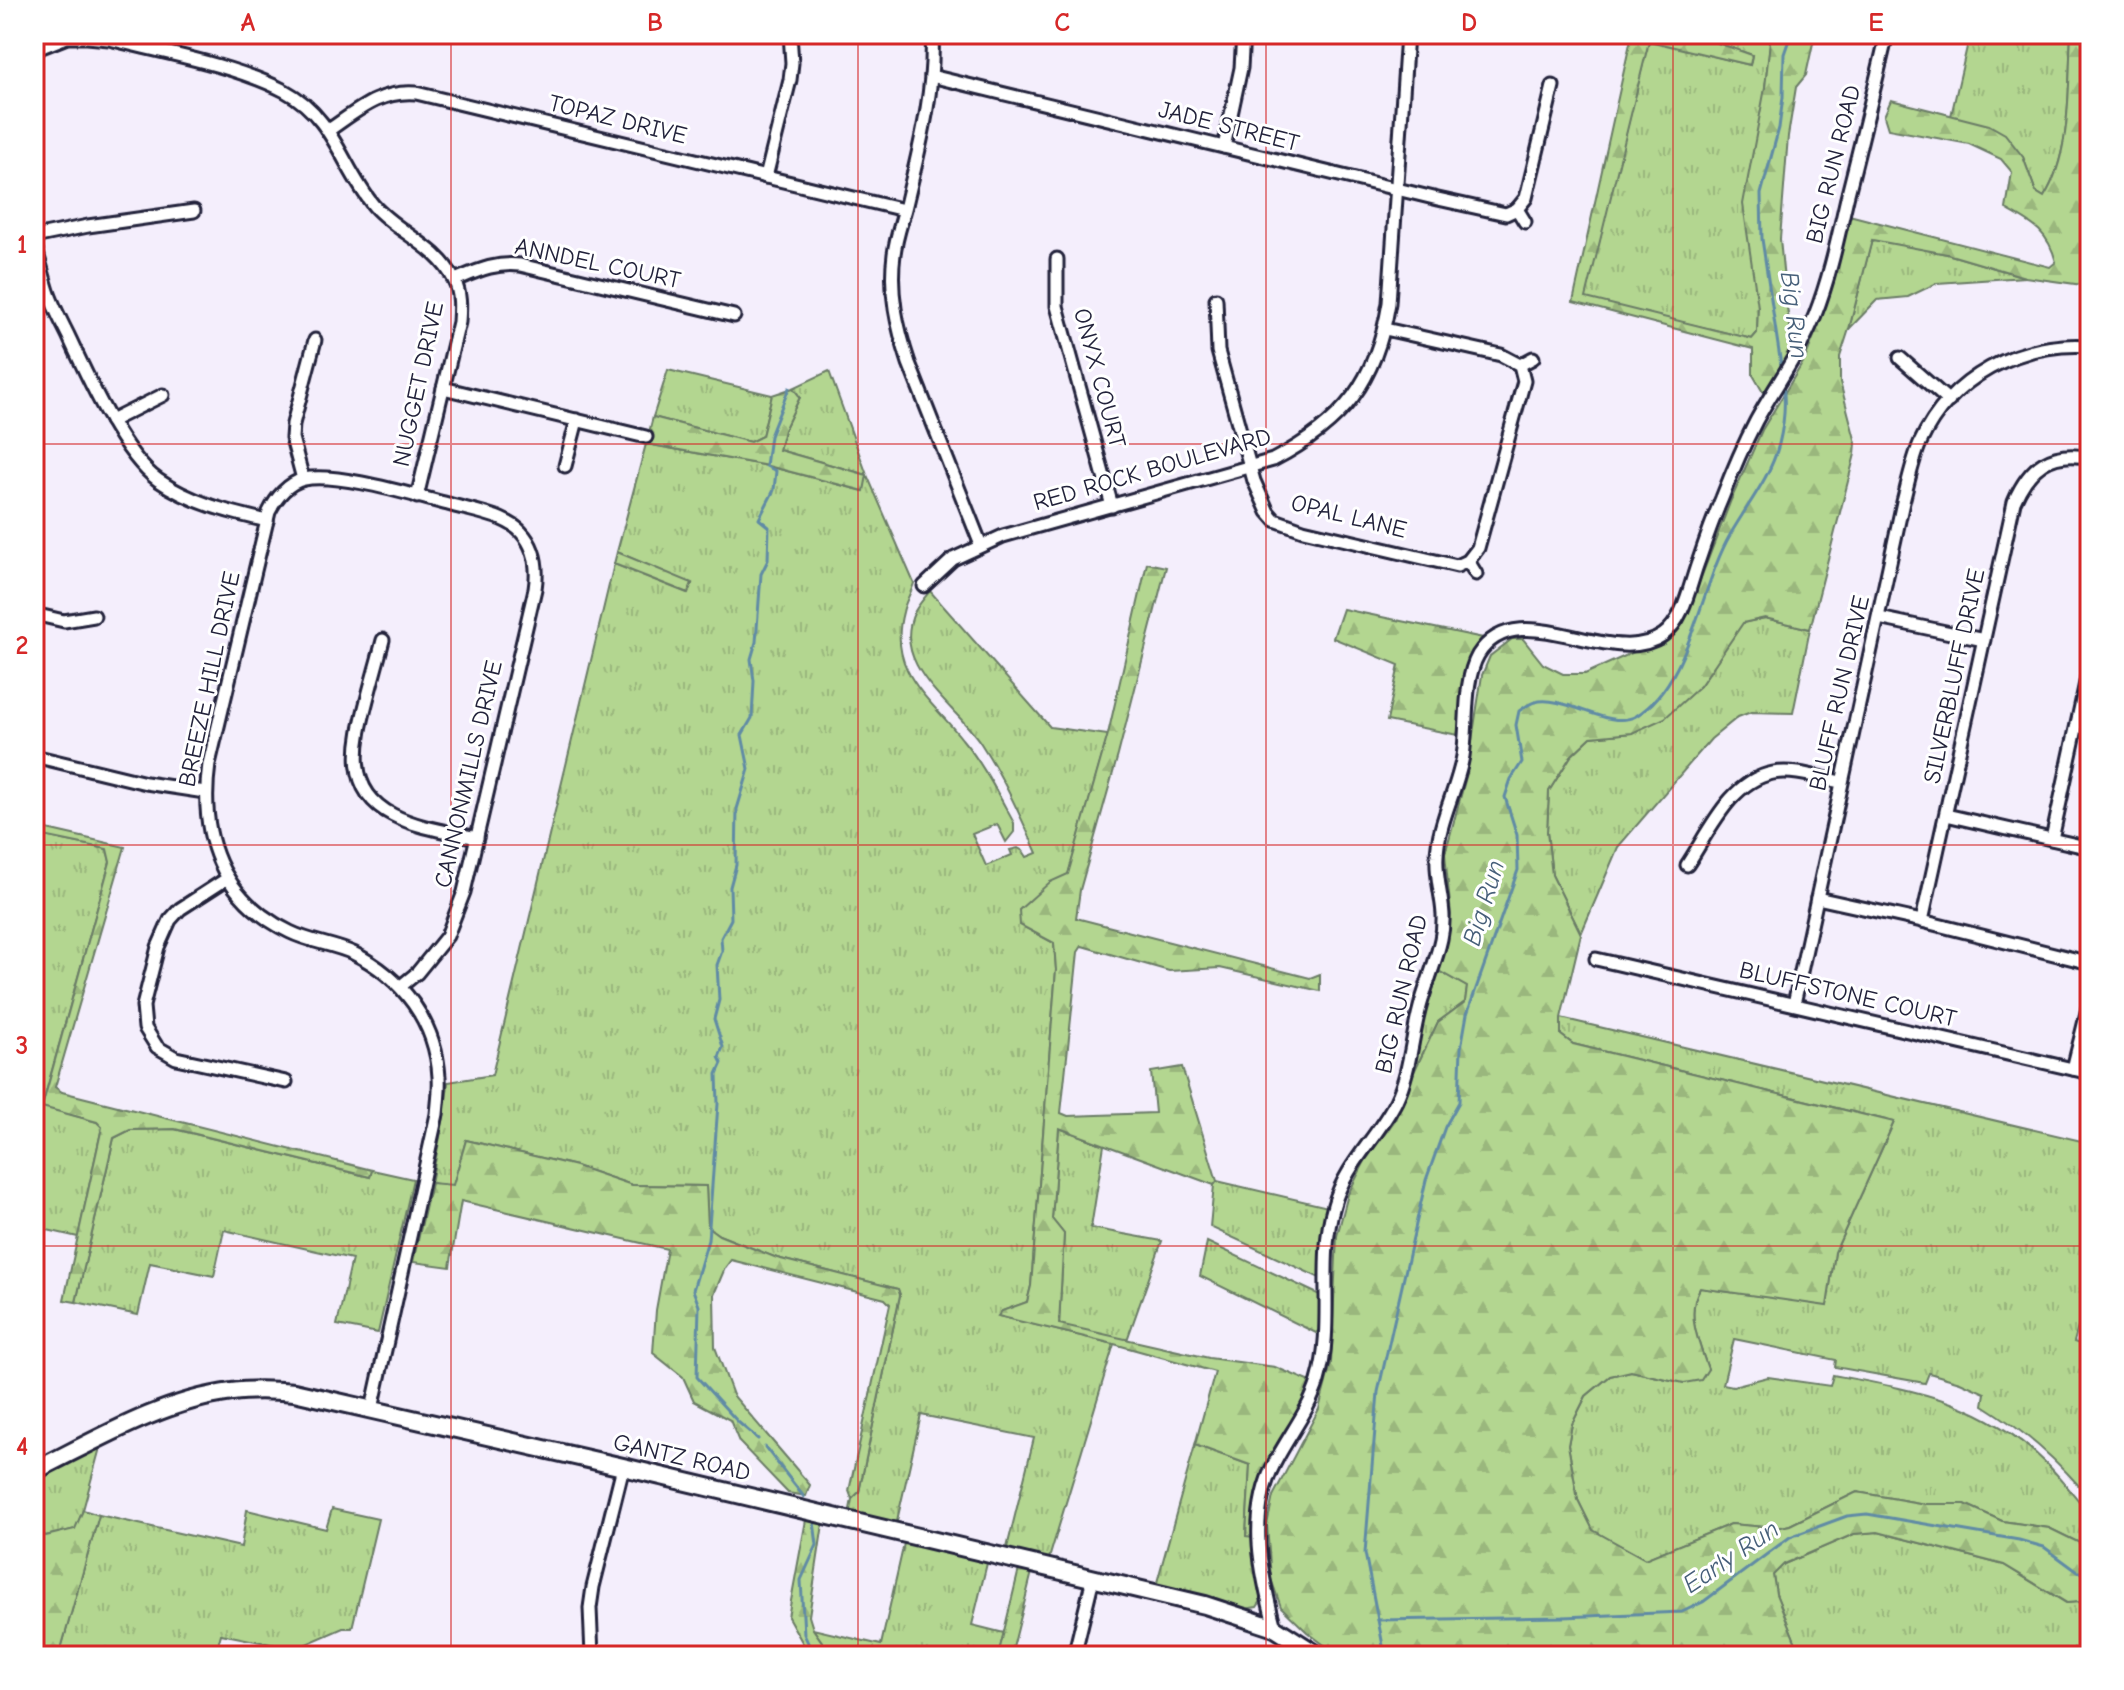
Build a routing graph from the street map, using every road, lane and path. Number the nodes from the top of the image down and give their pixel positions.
1 (790, 34) edge
2 (932, 34) edge
3 (1243, 34) edge
4 (1407, 34) edge
5 (1887, 34) edge
6 (34, 50) edge
7 (931, 76) junction
8 (1553, 86) dead end
9 (329, 130) junction
10 (1224, 147) junction
11 (766, 177) junction
12 (1397, 189) junction
13 (1517, 209) junction
14 (904, 210) junction
15 (194, 211) dead end
16 (1525, 222) dead end
17 (34, 240) edge
18 (1057, 259) dead end
19 (455, 280) junction
20 (48, 294) junction
21 (1216, 299) dead end
22 (34, 300) edge
23 (734, 316) dead end
24 (1385, 329) junction
25 (315, 340) dead end
26 (2090, 346) edge
27 (1533, 358) dead end
28 (1900, 358) dead end
29 (1520, 365) junction
30 (443, 388) junction
31 (163, 395) dead end
32 (1949, 401) junction
33 (577, 420) junction
34 (111, 421) junction
35 (646, 437) dead end
36 (2090, 458) edge
37 (565, 466) dead end
38 (1250, 468) junction
39 (303, 479) junction
40 (417, 497) junction
41 (1112, 506) junction
42 (267, 521) junction
43 (981, 545) junction
44 (1468, 561) junction
45 (1476, 574) dead end
46 (924, 586) dead end
47 (34, 614) edge
48 (94, 616) dead end
49 (1879, 618) junction
50 (383, 640) dead end
51 (1984, 640) junction
52 (2090, 664) edge
53 (34, 756) edge
54 (1841, 782) junction
55 (205, 792) junction
56 (1946, 815) junction
57 (477, 838) junction
58 (2052, 839) junction
59 (2090, 848) edge
60 (1687, 865) dead end
61 (228, 878) junction
62 (1817, 898) junction
63 (1922, 921) junction
64 (1596, 959) dead end
65 (2090, 963) edge
66 (401, 986) junction
67 (2090, 1000) edge
68 (1794, 1004) junction
69 (2073, 1069) junction
70 (2090, 1073) edge
71 (286, 1082) dead end
72 (372, 1409) junction
73 (623, 1467) junction
74 (34, 1471) edge
75 (1093, 1578) junction
76 (1275, 1628) junction
77 (592, 1656) edge
78 (1074, 1656) edge
79 (1319, 1656) edge

1 - 11 street
2 - 7 street
3 - 10 street
4 - 12 street, RED ROCK BOULEVARD
5 - 76 street, BIG RUN ROAD
6 - 9 street
7 - 10 street, JADE STREET
7 - 14 street
8 - 13 street
9 - 11 street, TOPAZ DRIVE
9 - 19 street
10 - 12 street, JADE STREET
11 - 14 street, TOPAZ DRIVE
12 - 13 street, JADE STREET
12 - 24 street, RED ROCK BOULEVARD
13 - 16 street
14 - 43 street
15 - 17 street
17 - 20 street
18 - 41 street, ONYX COURT
19 - 23 street, ANNDEL COURT
19 - 30 street, NUGGET DRIVE
20 - 22 street
20 - 34 street
21 - 38 street, OPAL LANE
24 - 29 street
24 - 38 street, RED ROCK BOULEVARD
25 - 39 street
26 - 32 street, BLUFF RUN DRIVE
27 - 29 street
28 - 32 street
29 - 44 street
30 - 33 street
30 - 40 street, NUGGET DRIVE
31 - 34 street
32 - 49 street, BLUFF RUN DRIVE
33 - 35 street
33 - 37 street
34 - 42 street
36 - 51 street, SILVERBLUFF DRIVE
38 - 41 street, RED ROCK BOULEVARD
38 - 44 street, OPAL LANE
39 - 40 street
39 - 42 street, BREEZE HILL DRIVE
40 - 57 street, CANNONMILLS DRIVE
41 - 43 street, RED ROCK BOULEVARD
42 - 55 street, BREEZE HILL DRIVE
43 - 46 street, RED ROCK BOULEVARD
44 - 45 street
47 - 48 street
49 - 51 street
49 - 54 street, BLUFF RUN DRIVE
50 - 57 street
51 - 56 street, SILVERBLUFF DRIVE
52 - 58 street
53 - 55 street
54 - 60 street
54 - 62 street, BLUFF RUN DRIVE
55 - 61 street, BREEZE HILL DRIVE
56 - 58 street
56 - 63 street, SILVERBLUFF DRIVE
57 - 66 street, CANNONMILLS DRIVE
58 - 59 street
61 - 66 street, BREEZE HILL DRIVE
61 - 71 street
62 - 63 street
62 - 68 street, BLUFF RUN DRIVE
63 - 65 street
64 - 68 street, BLUFFSTONE COURT
66 - 72 street, BREEZE HILL DRIVE
67 - 69 street
68 - 69 street, BLUFFSTONE COURT
69 - 70 street, BLUFFSTONE COURT
72 - 73 main road, GANTZ ROAD
72 - 74 main road, GANTZ ROAD
73 - 75 main road, GANTZ ROAD
73 - 77 street
75 - 76 main road, GANTZ ROAD
75 - 78 street
76 - 79 main road, GANTZ ROAD

